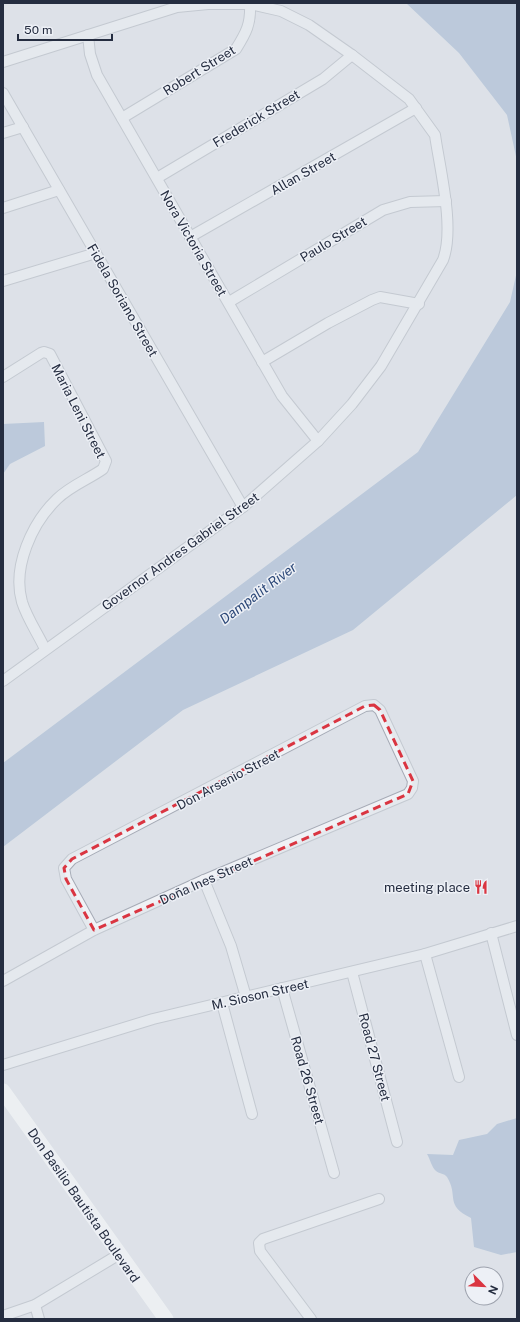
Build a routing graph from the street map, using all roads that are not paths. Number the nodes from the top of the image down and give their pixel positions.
1 (250, 4) junction
2 (88, 35) junction
3 (352, 55) junction
4 (3, 62) edge
5 (3, 93) edge
6 (416, 108) junction
7 (122, 118) junction
8 (22, 127) junction
9 (3, 133) edge
10 (157, 178) junction
11 (59, 190) junction
12 (446, 201) junction
13 (3, 208) edge
14 (190, 237) junction
15 (96, 253) junction
16 (3, 281) edge
17 (229, 302) junction
18 (419, 304) junction
19 (262, 362) junction
20 (3, 377) edge
21 (318, 441) junction
22 (244, 507) junction
23 (45, 649) junction
24 (3, 681) edge
25 (412, 788) joint
26 (204, 880) junction
27 (517, 926) edge
28 (94, 930) junction
29 (491, 933) junction
30 (426, 954) junction
31 (352, 972) junction
32 (3, 981) edge
33 (282, 988) junction
34 (246, 997) junction
35 (222, 1003) junction
36 (517, 1035) edge
37 (3, 1064) edge
38 (459, 1077) dead end
39 (3, 1091) edge
40 (252, 1114) dead end
41 (397, 1142) dead end
42 (334, 1172) dead end
43 (379, 1200) dead end
44 (118, 1255) junction
45 (35, 1305) junction
46 (3, 1316) edge
47 (39, 1319) edge
48 (166, 1319) edge
49 (311, 1319) edge

1 - 2 street, Governor Andres Gabriel Street
1 - 3 street, Governor Andres Gabriel Street
1 - 7 street, Robert Street
2 - 4 street, Governor Andres Gabriel Street
2 - 7 street, Nora Victoria Street
3 - 6 street, Governor Andres Gabriel Street
3 - 10 street, Frederick Street
5 - 8 street, Fidela Soriano Street
6 - 12 street, Governor Andres Gabriel Street
6 - 14 street, Allan Street
7 - 10 street, Nora Victoria Street
8 - 9 street
8 - 11 street, Fidela Soriano Street
10 - 14 street, Nora Victoria Street
11 - 13 street
11 - 15 street, Fidela Soriano Street
12 - 17 street, Paulo Street
12 - 18 street, Governor Andres Gabriel Street
14 - 17 street, Nora Victoria Street
15 - 16 street
15 - 22 street, Fidela Soriano Street
17 - 19 street, Nora Victoria Street
18 - 19 street
18 - 21 street, Governor Andres Gabriel Street
19 - 21 street, Nora Victoria Street
20 - 23 street, Maria Leni Street
21 - 22 street, Governor Andres Gabriel Street
22 - 23 street, Governor Andres Gabriel Street
23 - 24 street, Governor Andres Gabriel Street
25 - 26 street, Doña Ines Street
25 - 28 street, Don Arsenio Street
26 - 28 street, Doña Ines Street
26 - 34 street
27 - 29 street, M. Sioson Street
28 - 32 street, Doña Ines Street
29 - 30 street, M. Sioson Street
29 - 36 street
30 - 31 street, M. Sioson Street
30 - 38 street
31 - 33 street, M. Sioson Street
31 - 41 street, Road 27 Street
33 - 34 street, M. Sioson Street
33 - 42 street, Road 26 Street
34 - 35 street, M. Sioson Street
35 - 37 street, M. Sioson Street
35 - 40 street
39 - 44 main road, Don Basilio Bautista Boulevard
43 - 49 street
44 - 45 street
44 - 48 main road, Don Basilio Bautista Boulevard
45 - 46 street
45 - 47 street

